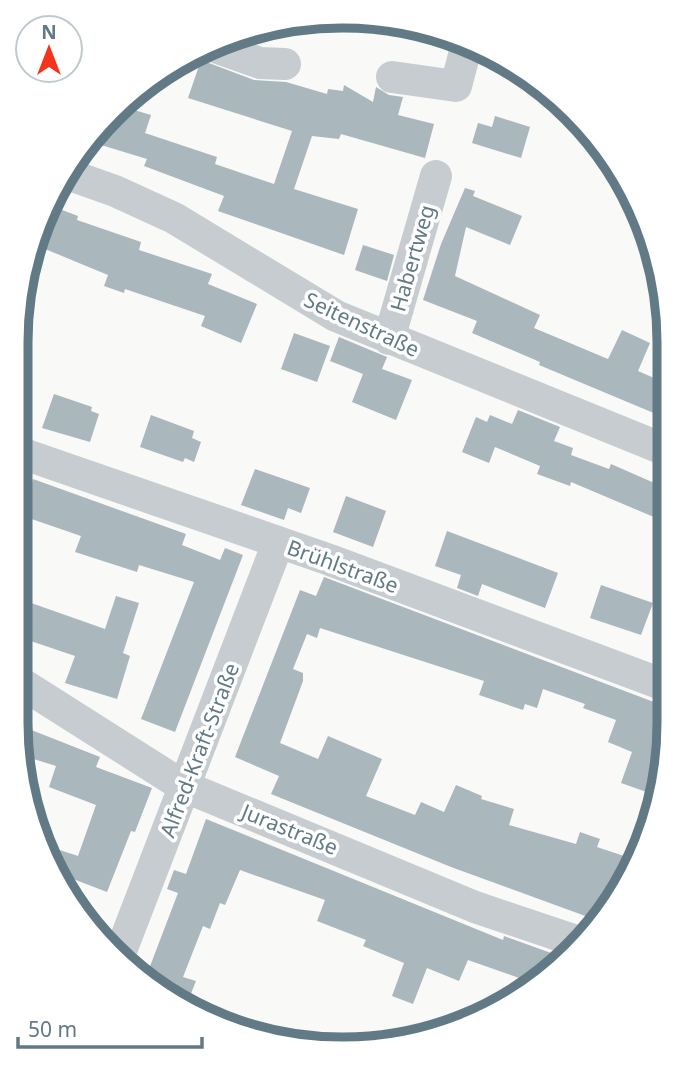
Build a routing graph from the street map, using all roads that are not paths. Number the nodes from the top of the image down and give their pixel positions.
1 (225, 51) edge
2 (465, 53) edge
3 (285, 64) dead end
4 (392, 78) dead end
5 (436, 176) dead end
6 (75, 177) edge
7 (389, 339) junction
8 (657, 448) edge
9 (28, 456) edge
10 (278, 543) junction
11 (657, 682) edge
12 (28, 688) edge
13 (183, 786) junction
14 (571, 939) edge
15 (122, 947) edge

1 - 3 street
2 - 4 street
5 - 7 street, Habertweg
6 - 7 street, Seitenstraße
7 - 8 street, Seitenstraße
9 - 10 street, Brühlstraße
10 - 11 street, Brühlstraße
10 - 13 street, Alfred-Kraft-Straße
12 - 13 street, Jurastraße
13 - 14 street, Jurastraße
13 - 15 street, Alfred-Kraft-Straße

